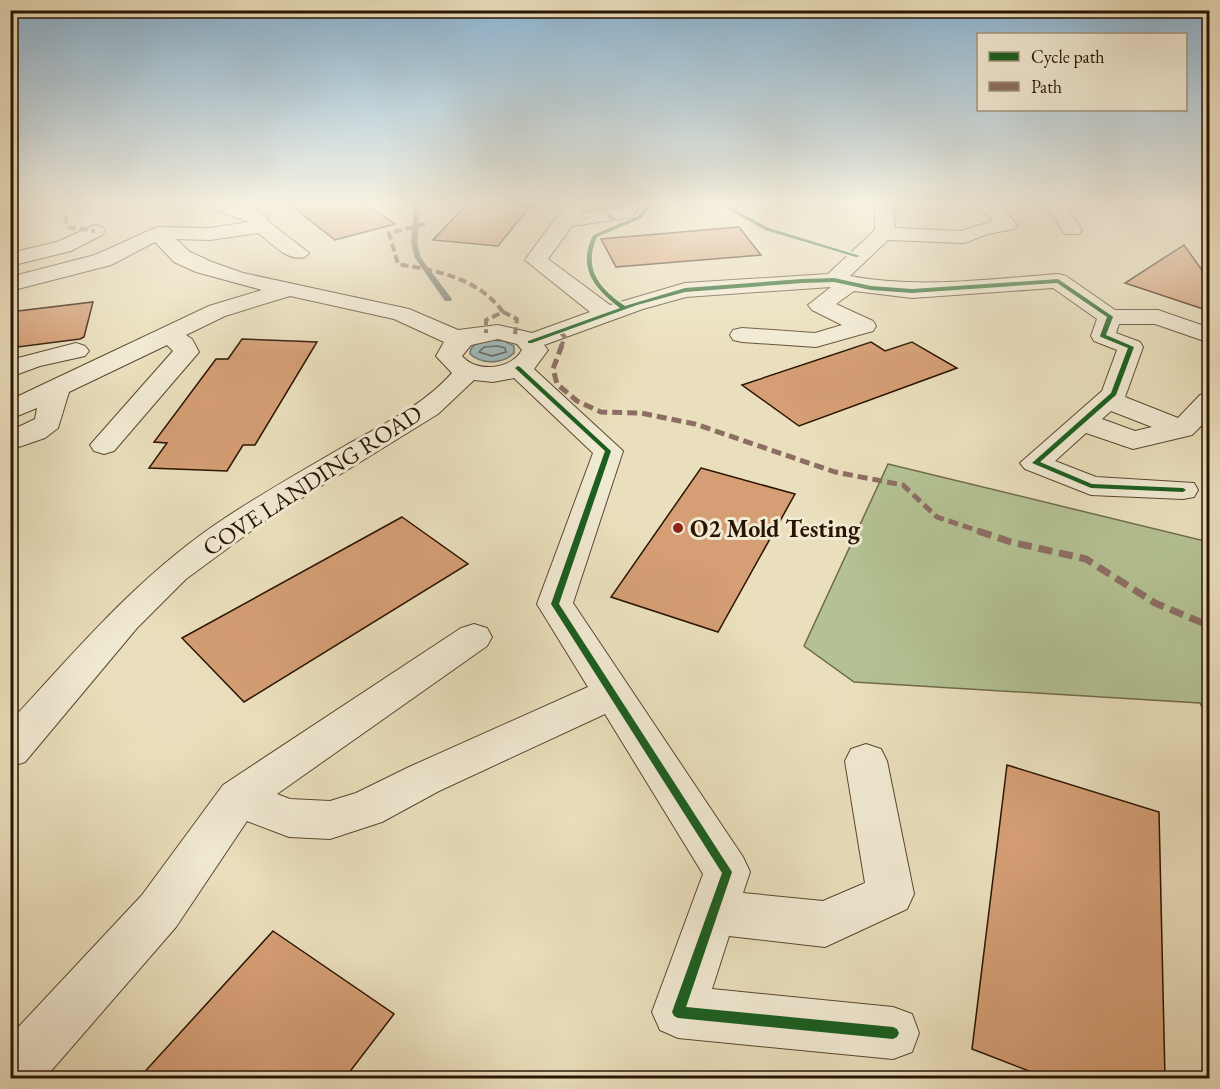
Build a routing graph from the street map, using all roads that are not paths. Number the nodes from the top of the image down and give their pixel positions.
1 (32, 255) edge
2 (113, 255) edge
3 (180, 255) edge
4 (540, 255) edge
5 (866, 255) edge
6 (10, 260) edge
7 (843, 282) junction
8 (10, 284) edge
9 (758, 284) junction
10 (290, 289) junction
11 (820, 305) junction
12 (607, 314) junction
13 (1110, 317) junction
14 (167, 334) junction
15 (742, 334) dead end
16 (1209, 336) edge
17 (465, 338) junction
18 (76, 351) dead end
19 (524, 355) junction
20 (10, 369) edge
21 (468, 371) junction
22 (61, 386) junction
23 (1107, 400) junction
24 (1209, 401) edge
25 (10, 411) edge
26 (1083, 422) junction
27 (1182, 429) junction
28 (10, 441) edge
29 (104, 445) dead end
30 (1183, 490) dead end
31 (474, 638) dead end
32 (613, 693) junction
33 (10, 750) edge
34 (866, 761) dead end
35 (238, 798) junction
36 (713, 912) junction
37 (893, 1033) dead end
38 (10, 1077) edge

1 - 6 street
2 - 8 street
3 - 10 street
4 - 12 street
5 - 7 street
7 - 9 street
7 - 11 street
7 - 13 street
9 - 11 street
9 - 12 street
10 - 14 street
10 - 17 street
11 - 15 street
12 - 19 street
13 - 16 street
13 - 23 street
14 - 22 street
14 - 29 street
17 - 19 street
17 - 21 street
18 - 20 street
19 - 21 street
19 - 32 street
21 - 33 street, COVE LANDING ROAD
22 - 25 street
22 - 28 street
23 - 26 street
23 - 27 street
24 - 27 street
26 - 27 street
26 - 30 street
31 - 35 street
32 - 35 street
32 - 36 street
34 - 36 street
35 - 38 street
36 - 37 street

